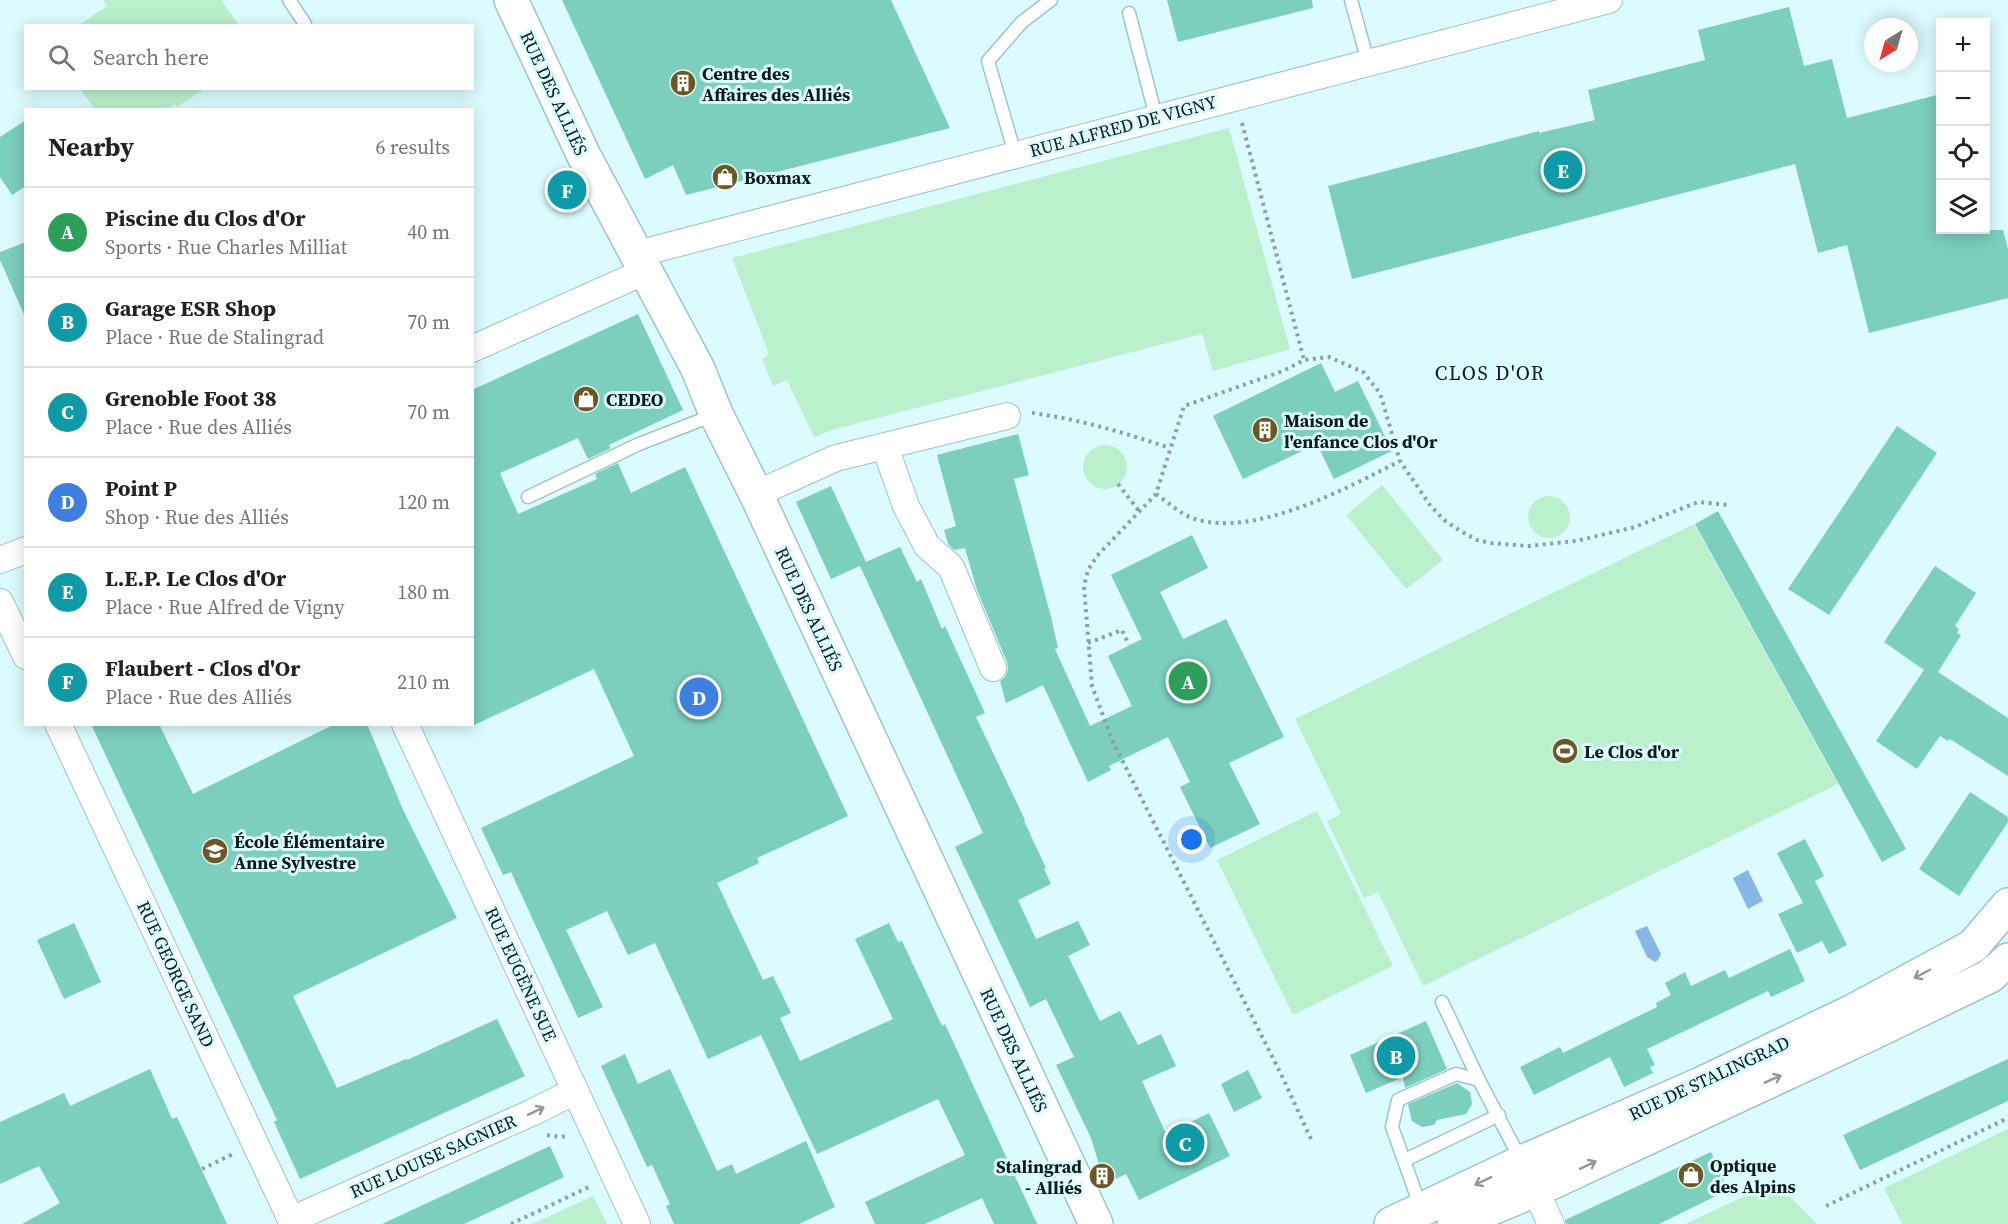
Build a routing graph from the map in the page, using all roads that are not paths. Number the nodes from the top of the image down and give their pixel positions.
1 (289, 0) edge
2 (511, 0) edge
3 (1051, 0) edge
4 (1351, 0) edge
5 (1609, 0) edge
6 (1129, 13) dead end
7 (305, 24) dead end
8 (1368, 62) junction
9 (1156, 117) junction
10 (1015, 154) junction
11 (641, 262) junction
12 (474, 348) edge
13 (716, 414) junction
14 (1007, 416) road end
15 (885, 447) junction
16 (756, 494) junction
17 (528, 496) dead end
18 (24, 551) edge
19 (0, 561) edge
20 (0, 602) edge
21 (24, 652) edge
22 (993, 668) dead end
23 (59, 726) edge
24 (406, 726) edge
25 (2008, 905) edge
26 (2008, 932) edge
27 (1973, 946) junction
28 (2002, 968) edge
29 (1442, 1002) dead end
30 (1479, 1080) junction
31 (575, 1091) junction
32 (1499, 1115) junction
33 (1405, 1160) junction
34 (1532, 1178) junction
35 (1425, 1217) edge
36 (292, 1222) edge
37 (637, 1224) edge
38 (1096, 1224) edge
39 (1391, 1224) edge
40 (1454, 1224) edge
41 (1551, 1224) edge

1 - 7 lane
2 - 11 main road, RUE DES ALLIÉS
3 - 10 lane
4 - 8 lane
5 - 8 street, RUE ALFRED DE VIGNY
6 - 9 lane
8 - 9 street, RUE ALFRED DE VIGNY
9 - 10 street, RUE ALFRED DE VIGNY
10 - 11 street, RUE ALFRED DE VIGNY
11 - 12 street, RUE ALFRED DE VIGNY
11 - 13 main road, RUE DES ALLIÉS
13 - 16 main road, RUE DES ALLIÉS
13 - 17 lane
14 - 15 street
15 - 16 street
15 - 22 street
16 - 38 main road, RUE DES ALLIÉS
18 - 19 street
20 - 21 street
23 - 36 street, RUE GEORGE SAND
24 - 31 street, RUE EUGÈNE SUE
25 - 27 main road, RUE DE STALINGRAD
26 - 27 main road
27 -> 34 main road, RUE DE STALINGRAD
34 -> 28 main road, RUE DE STALINGRAD
29 - 30 lane
30 - 32 lane
30 - 33 lane
36 -> 31 street, RUE LOUISE SAGNIER
31 - 37 street, RUE EUGÈNE SUE
32 - 33 lane
32 - 34 lane
33 - 35 lane
34 -> 35 main road, RUE DE STALINGRAD
34 - 40 main road, RUE DE STALINGRAD
34 - 41 street
35 - 39 main road, RUE DE STALINGRAD

